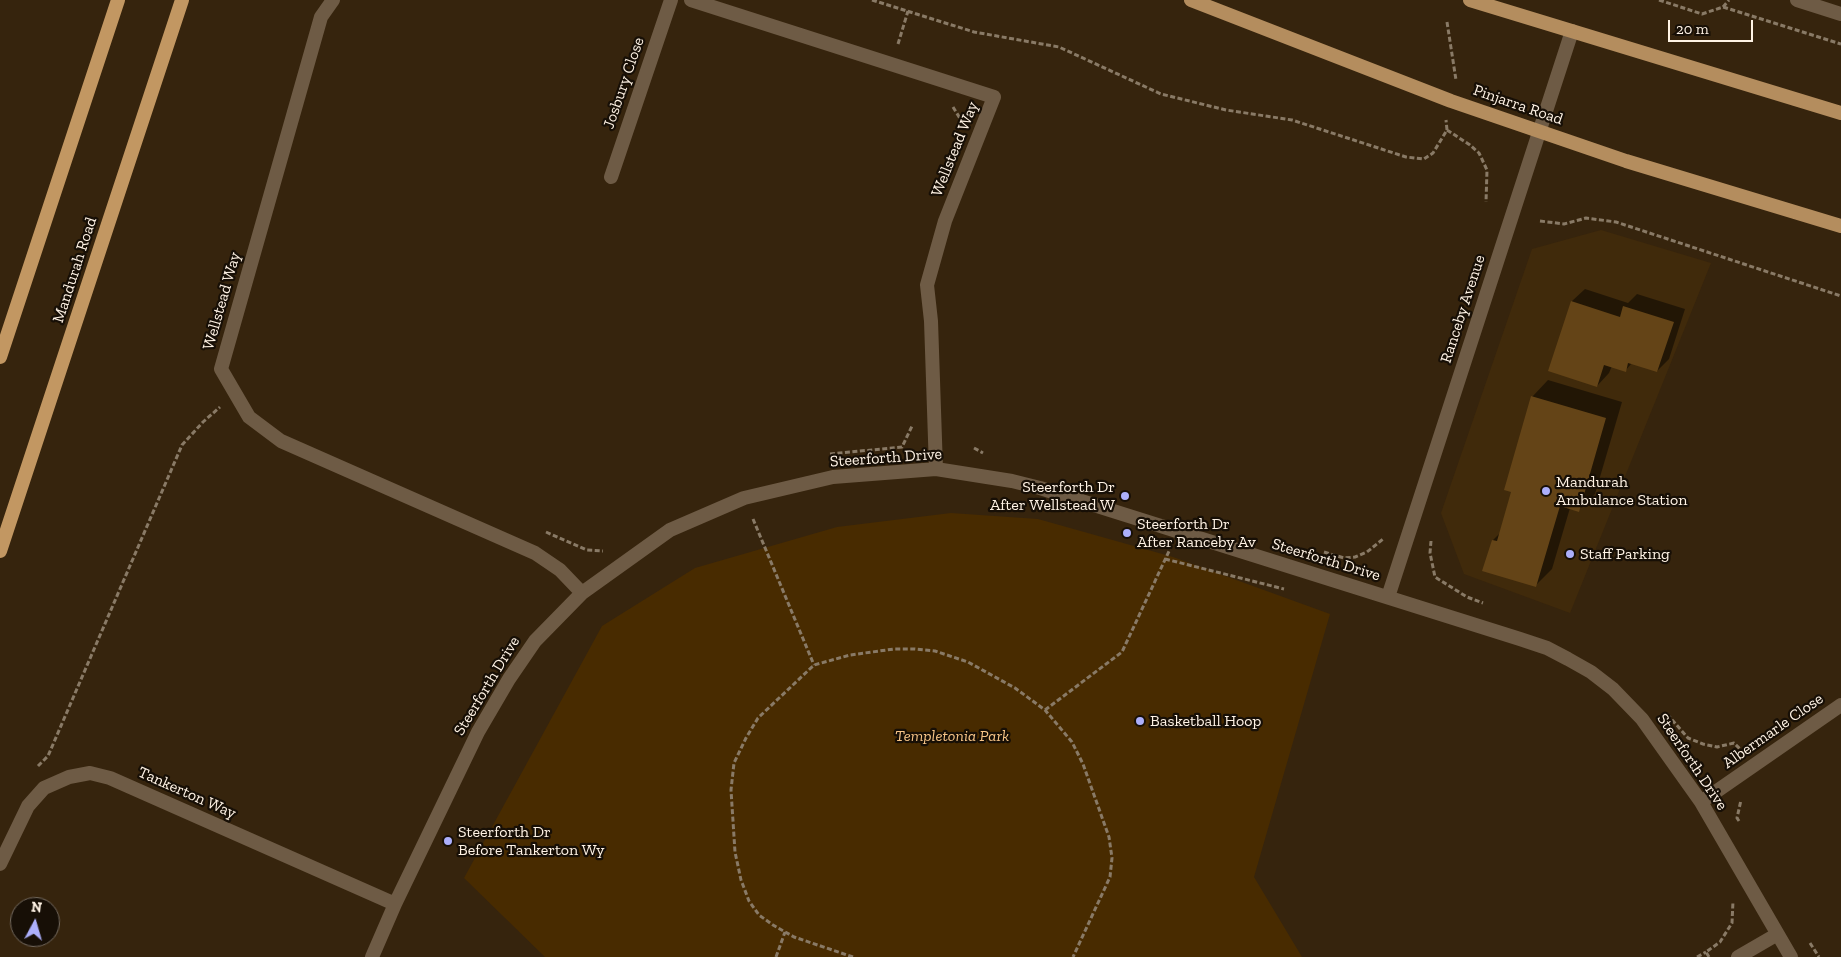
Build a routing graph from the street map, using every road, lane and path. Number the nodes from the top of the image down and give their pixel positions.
1 (118, 0) edge
2 (182, 0) edge
3 (332, 0) edge
4 (671, 0) edge
5 (691, 0) edge
6 (872, 0) edge
7 (1191, 0) edge
8 (1470, 0) edge
9 (1659, 0) edge
10 (1729, 0) edge
11 (1797, 0) edge
12 (1723, 7) junction
13 (1841, 14) edge
14 (1447, 22) dead end
15 (1572, 31) junction
16 (1841, 44) edge
17 (1451, 100) junction
18 (1841, 113) edge
19 (1446, 130) junction
20 (1539, 131) junction
21 (611, 177) dead end
22 (1486, 202) dead end
23 (1540, 221) dead end
24 (1841, 226) edge
25 (1841, 296) edge
26 (0, 357) edge
27 (235, 394) junction
28 (936, 469) junction
29 (753, 519) dead end
30 (1178, 531) junction
31 (0, 551) edge
32 (1166, 559) junction
33 (1291, 592) dead end
34 (582, 593) junction
35 (1388, 597) junction
36 (814, 665) junction
37 (1841, 705) edge
38 (1045, 710) junction
39 (34, 770) dead end
40 (1701, 802) junction
41 (0, 864) edge
42 (1733, 897) dead end
43 (395, 904) junction
44 (786, 932) junction
45 (1776, 935) junction
46 (1706, 952) junction
47 (372, 957) edge
48 (776, 957) edge
49 (853, 957) edge
50 (1073, 957) edge
51 (1697, 957) edge
52 (1709, 957) edge
53 (1738, 957) edge
54 (1791, 957) edge

1 - 26 highway
2 - 31 highway, Mandurah Road
3 - 27 street, Wellstead Way
4 - 21 street, Josbury Close
5 - 28 street, Wellstead Way
6 - 19 path
7 - 17 main road, Pinjarra Road
8 - 15 main road
9 - 12 path
10 - 12 path
11 - 13 street
12 - 16 path
14 - 17 path
15 - 18 main road
15 - 20 street, Ranceby Avenue
17 - 19 path
17 - 20 main road, Pinjarra Road
19 - 22 path
20 - 24 main road, Pinjarra Road
20 - 35 street, Ranceby Avenue
23 - 25 path
27 - 34 street, Wellstead Way
27 - 39 path
28 - 30 street, Steerforth Drive
28 - 34 street, Steerforth Drive
29 - 36 path
30 - 32 path
30 - 35 street, Steerforth Drive
32 - 33 path
32 - 38 path
34 - 43 street, Steerforth Drive
35 - 40 street, Steerforth Drive
36 - 38 path
36 - 44 path
37 - 40 street, Albermarle Close
38 - 50 path
40 - 45 street, Steerforth Drive
41 - 43 street, Tankerton Way
42 - 46 path
43 - 47 street, Steerforth Drive
44 - 48 path
44 - 49 path
45 - 53 street
45 - 54 street, Steerforth Drive
46 - 51 path
46 - 52 path

